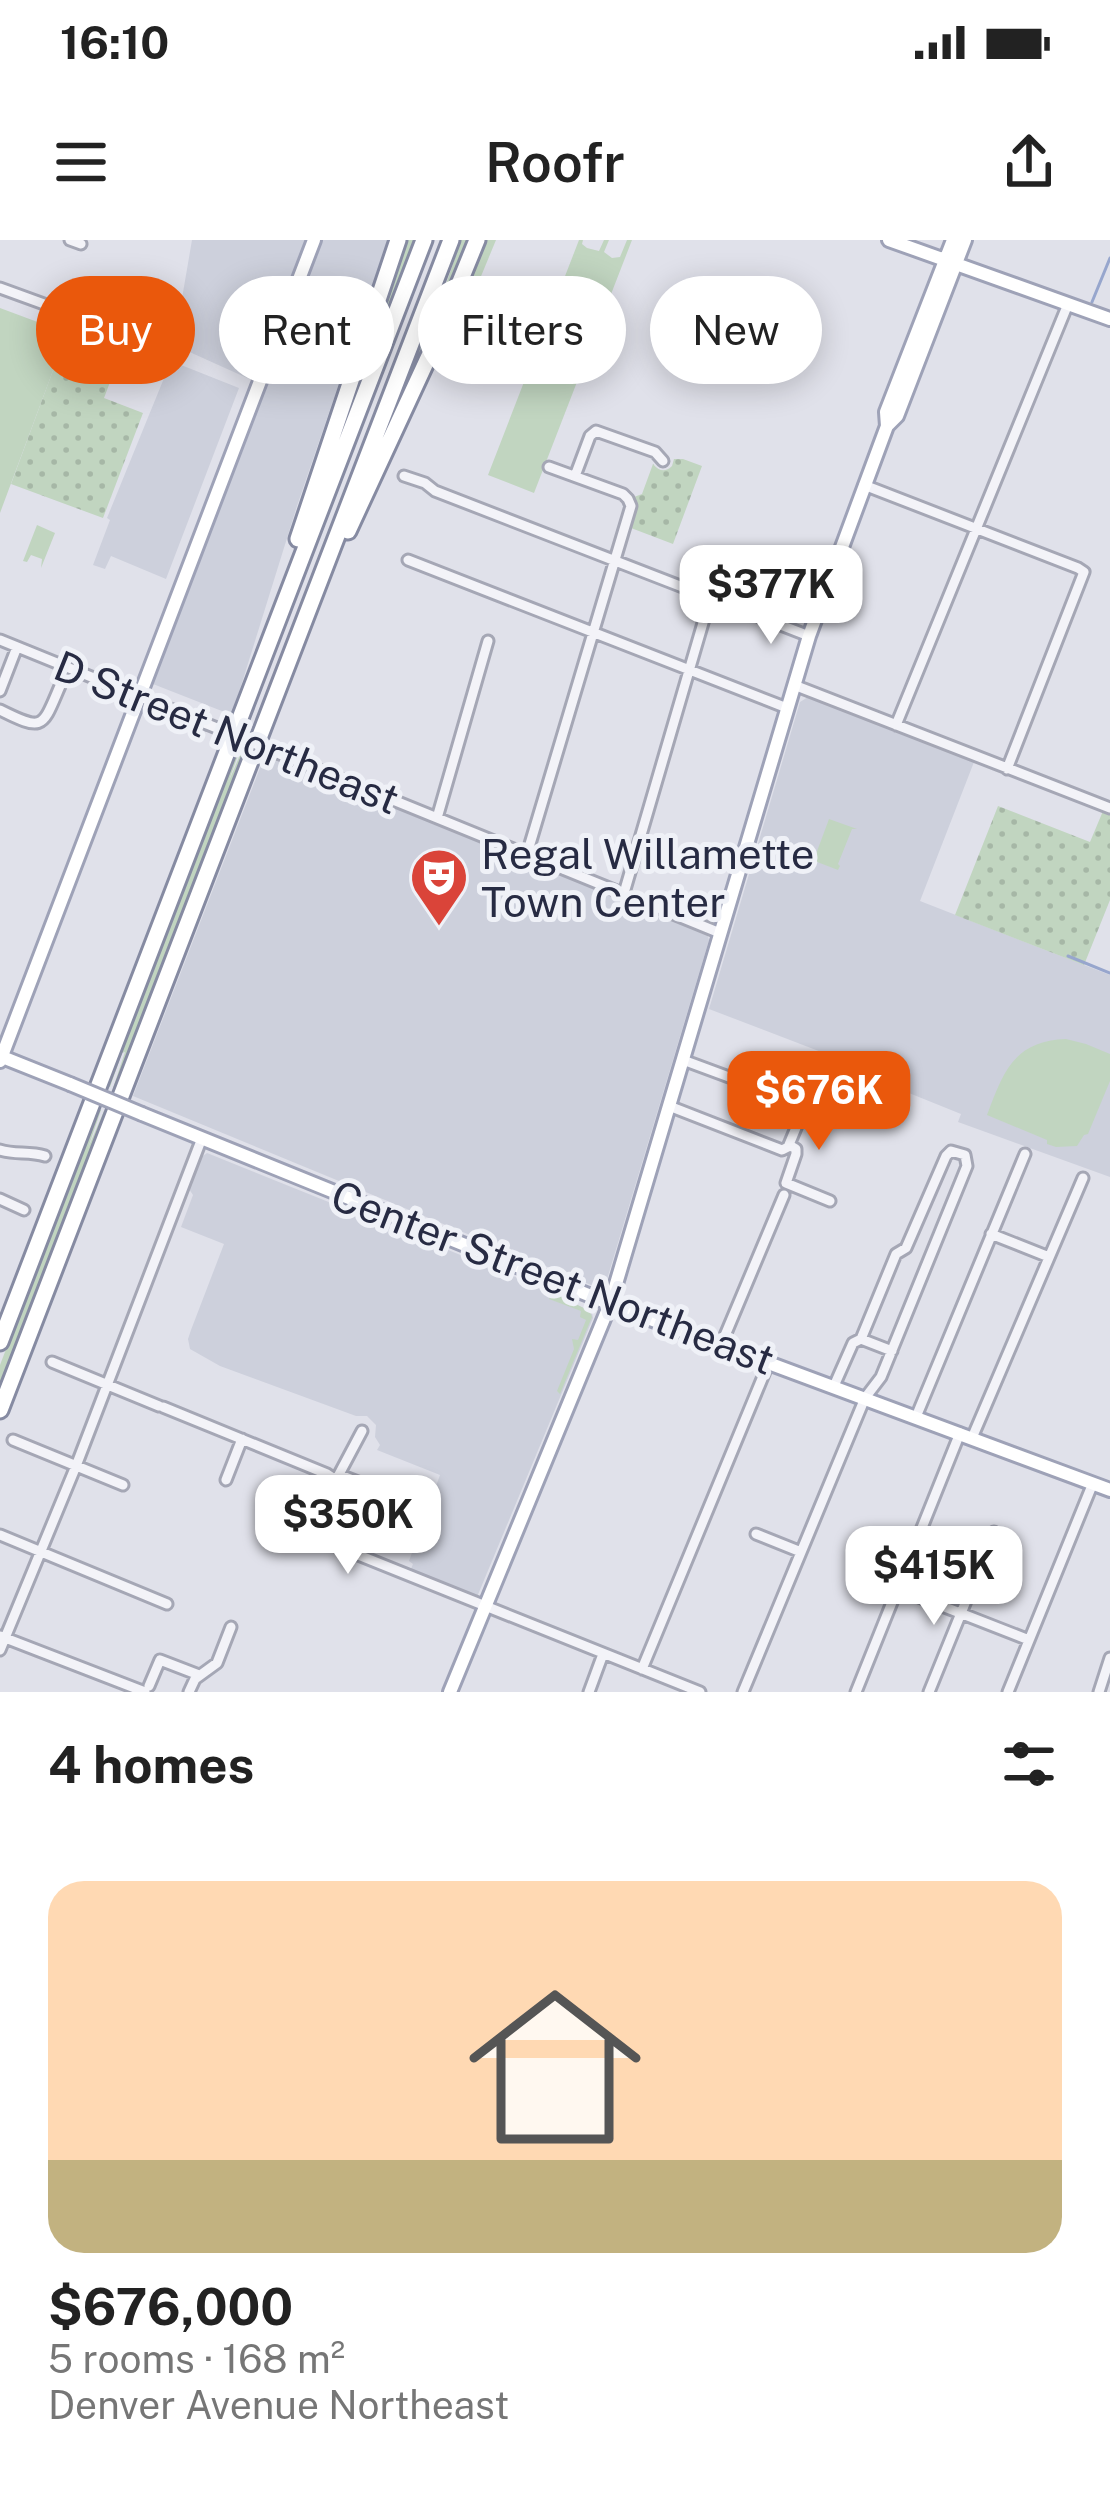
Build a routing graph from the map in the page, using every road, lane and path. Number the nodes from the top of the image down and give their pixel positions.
1 (314, 240) edge
2 (398, 240) edge
3 (424, 240) edge
4 (451, 240) edge
5 (477, 240) edge
6 (889, 240) edge
7 (953, 240) edge
8 (965, 240) edge
9 (950, 262) junction
10 (0, 287) edge
11 (36, 301) edge
12 (1068, 304) junction
13 (1110, 319) edge
14 (887, 426) junction
15 (663, 461) dead end
16 (549, 467) dead end
17 (404, 476) dead end
18 (574, 476) junction
19 (863, 485) junction
20 (976, 528) junction
21 (408, 560) dead end
22 (613, 561) junction
23 (315, 591) junction
24 (710, 599) junction
25 (593, 632) junction
26 (808, 636) junction
27 (0, 640) edge
28 (488, 641) dead end
29 (17, 647) junction
30 (689, 671) junction
31 (794, 685) junction
32 (60, 686) dead end
33 (0, 691) edge
34 (138, 696) junction
35 (787, 707) junction
36 (0, 710) edge
37 (242, 711) junction
38 (896, 725) junction
39 (1007, 769) junction
40 (1110, 808) edge
41 (437, 818) junction
42 (527, 854) junction
43 (624, 893) junction
44 (720, 933) junction
45 (0, 1058) edge
46 (682, 1060) junction
47 (669, 1106) junction
48 (202, 1138) junction
49 (787, 1147) junction
50 (0, 1150) edge
51 (1025, 1154) dead end
52 (45, 1156) dead end
53 (1083, 1178) dead end
54 (785, 1189) junction
55 (0, 1199) edge
56 (830, 1201) dead end
57 (24, 1210) dead end
58 (991, 1234) junction
59 (905, 1248) junction
60 (1049, 1257) junction
61 (928, 1258) junction
62 (610, 1304) junction
63 (861, 1339) junction
64 (0, 1342) edge
65 (721, 1345) junction
66 (892, 1351) junction
67 (52, 1362) dead end
68 (769, 1362) junction
69 (107, 1384) junction
70 (834, 1386) junction
71 (865, 1398) junction
72 (0, 1410) edge
73 (916, 1417) junction
74 (362, 1431) dead end
75 (966, 1435) junction
76 (242, 1439) junction
77 (14, 1440) dead end
78 (76, 1466) junction
79 (338, 1477) junction
80 (226, 1480) dead end
81 (1093, 1483) junction
82 (123, 1485) dead end
83 (1110, 1490) edge
84 (424, 1508) dead end
85 (994, 1532) dead end
86 (757, 1534) dead end
87 (0, 1535) edge
88 (40, 1552) junction
89 (801, 1552) junction
90 (855, 1572) dead end
91 (898, 1589) junction
92 (167, 1604) dead end
93 (485, 1607) junction
94 (961, 1615) junction
95 (231, 1627) dead end
96 (2, 1637) edge
97 (1028, 1640) junction
98 (0, 1650) edge
99 (603, 1654) junction
100 (1110, 1658) edge
101 (642, 1669) junction
102 (200, 1675) junction
103 (1107, 1679) edge
104 (122, 1688) edge
105 (147, 1689) edge
106 (189, 1692) edge
107 (450, 1692) edge
108 (589, 1692) edge
109 (700, 1692) edge
110 (743, 1692) edge
111 (856, 1692) edge
112 (929, 1692) edge
113 (1008, 1692) edge
114 (1099, 1692) edge

1 - 34 main road
2 - 37 highway
3 - 37 highway
4 - 23 highway
5 - 23 highway
6 - 9 main road
7 - 9 main road
8 - 9 main road
9 - 12 main road
9 - 14 main road
9 - 14 main road
10 - 11 street
12 - 13 main road
12 - 20 street
14 - 19 main road
15 - 18 street
16 - 18 street
17 - 22 street
18 - 22 street
19 - 20 street
19 - 26 main road
20 - 38 street
20 - 39 street
21 - 25 street
22 - 24 street
22 - 25 street
23 - 72 highway
24 - 26 street
24 - 30 street
25 - 30 street
25 - 42 street
26 - 31 main road
27 - 29 street, D Street Northeast
28 - 41 street
29 - 33 street
29 - 34 street, D Street Northeast
30 - 35 street
30 - 43 street
31 - 35 main road
31 - 38 street
32 - 36 street
34 - 41 street, D Street Northeast, bridge
34 - 45 main road
35 - 44 main road
37 - 64 highway
38 - 39 street
39 - 40 street
41 - 42 street, D Street Northeast
42 - 43 street, D Street Northeast
43 - 44 street, D Street Northeast
44 - 46 main road
45 - 48 main road, Center Street Northeast, bridge
46 - 47 main road
46 - 49 street
47 - 49 street
47 - 62 main road
48 - 62 main road, Center Street Northeast
48 - 69 street
49 - 54 street
50 - 52 street
51 - 58 street
53 - 60 street
54 - 56 street
54 - 65 street
55 - 57 street
58 - 60 street
58 - 73 street
59 - 61 street
59 - 61 street
59 - 63 street
60 - 75 street
61 - 66 street
62 - 65 main road, Center Street Northeast
62 - 93 main road
63 - 66 street
63 - 70 street
65 - 68 main road, Center Street Northeast
66 - 71 street
67 - 69 street
68 - 70 main road, Center Street Northeast
68 - 101 street
69 - 76 street
69 - 78 street
70 - 71 main road, Center Street Northeast
71 - 73 main road, Center Street Northeast
71 - 89 street
73 - 75 main road, Center Street Northeast
74 - 79 street
75 - 81 main road, Center Street Northeast
75 - 91 street
76 - 79 street
76 - 80 street
77 - 78 street
78 - 82 street
78 - 88 street
79 - 84 street
79 - 93 street
81 - 83 main road, Center Street Northeast
81 - 97 street
85 - 94 street
86 - 89 street
87 - 88 street
88 - 92 street
88 - 96 street
89 - 110 street
90 - 91 street
91 - 94 street
91 - 111 street
93 - 99 street
93 - 107 main road
94 - 97 street
94 - 112 street
95 - 102 street
96 - 98 street
96 - 104 street
97 - 113 street
99 - 101 street
99 - 108 street
100 - 103 street
101 - 109 street
102 - 105 street
102 - 106 street
103 - 114 street
104 - 105 street

